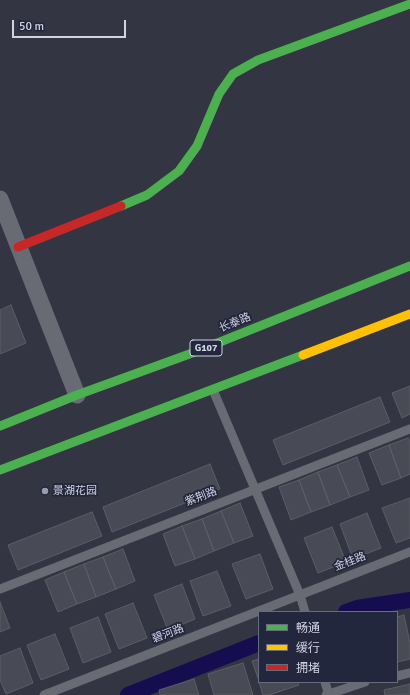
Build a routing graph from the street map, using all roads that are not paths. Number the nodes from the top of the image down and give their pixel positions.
1 (410, 4) edge
2 (0, 199) edge
3 (18, 247) junction
4 (410, 266) edge
5 (410, 314) edge
6 (213, 390) junction
7 (77, 395) junction
8 (0, 426) edge
9 (410, 428) edge
10 (0, 470) edge
11 (255, 489) junction
12 (410, 552) edge
13 (0, 589) edge
14 (300, 595) junction
15 (258, 611) edge
16 (259, 611) edge
17 (305, 611) edge
18 (410, 673) edge
19 (398, 676) edge
20 (325, 683) edge
21 (363, 683) edge
22 (44, 695) edge
23 (328, 695) edge

1 - 3 main road
2 - 3 street
3 - 7 street
4 - 7 main road, 长泰路 / G107
5 - 6 main road
6 - 10 main road
6 - 11 lane
7 - 8 main road, 长泰路 / G107
9 - 11 lane, 紫荆路
11 - 13 lane, 紫荆路
11 - 14 lane
12 - 14 lane, 金桂路
14 - 16 lane, 碧河路
14 - 17 lane
15 - 22 lane, 碧河路
18 - 19 lane
20 - 23 lane
21 - 23 lane

